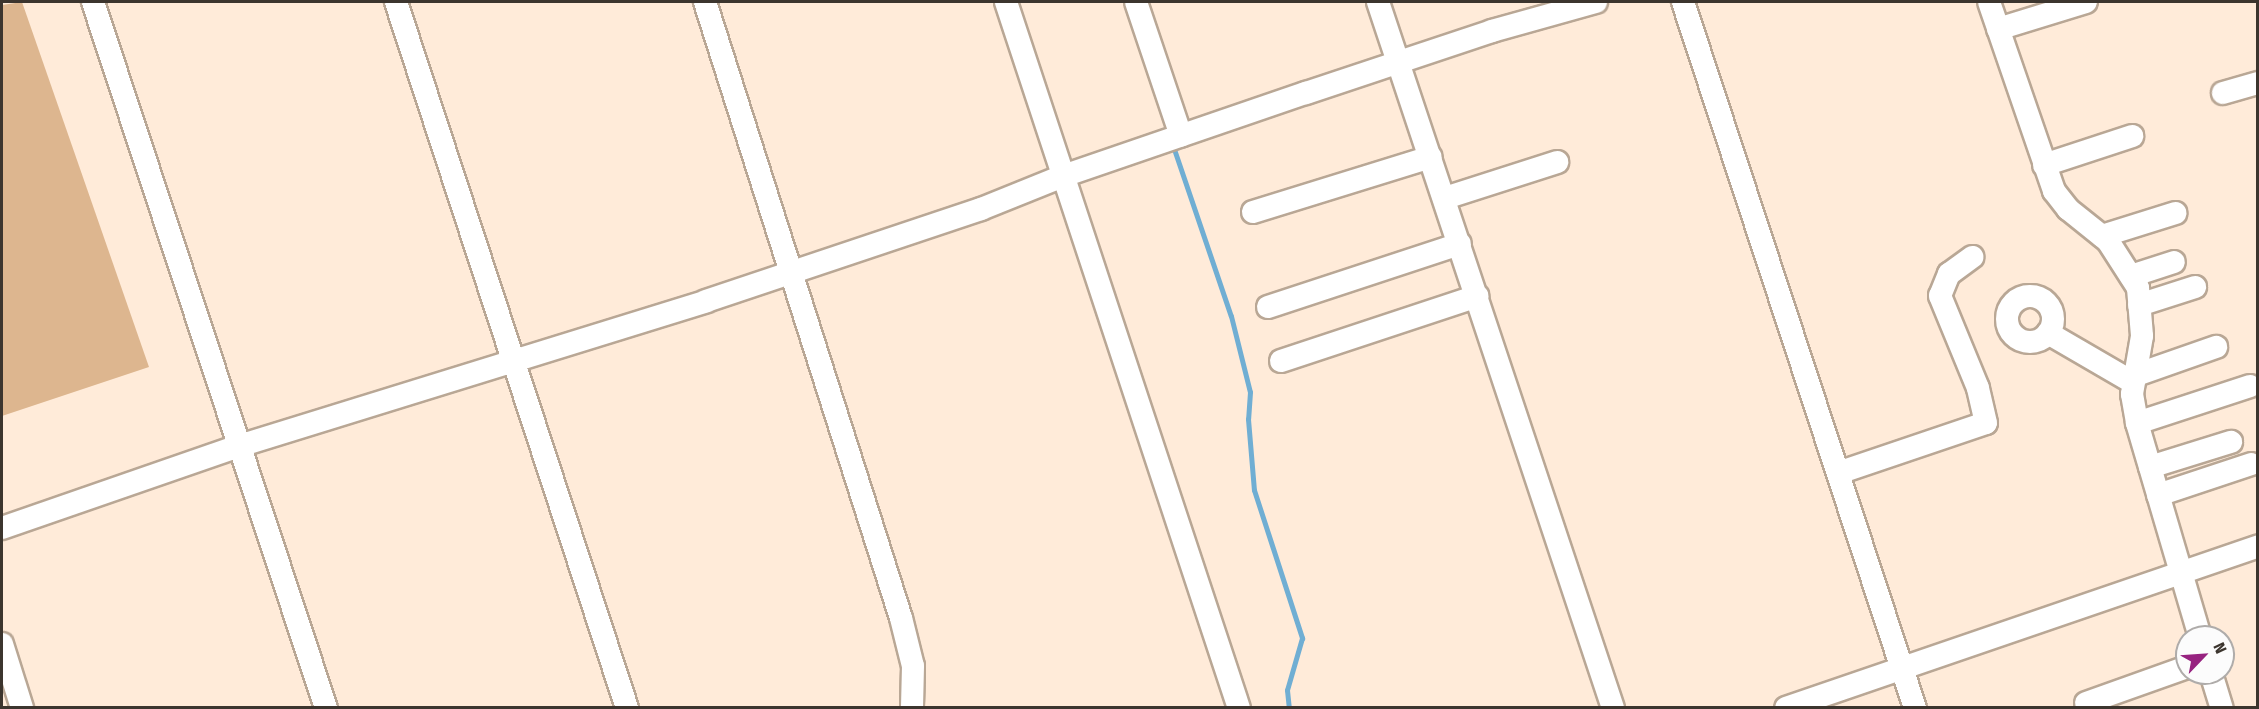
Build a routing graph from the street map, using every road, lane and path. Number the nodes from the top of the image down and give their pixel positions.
1 (93, 2) edge
2 (396, 2) edge
3 (705, 2) edge
4 (1006, 2) edge
5 (1136, 2) edge
6 (1378, 2) edge
7 (1596, 2) edge
8 (1683, 2) edge
9 (1989, 2) edge
10 (2086, 2) edge
11 (1998, 29) junction
12 (1398, 65) junction
13 (2258, 82) edge
14 (2223, 93) dead end
15 (1181, 136) junction
16 (2132, 136) dead end
17 (1431, 157) junction
18 (1557, 162) dead end
19 (2044, 165) junction
20 (1063, 176) junction
21 (1445, 198) junction
22 (1253, 212) dead end
23 (2176, 213) dead end
24 (2102, 236) junction
25 (1460, 244) junction
26 (1972, 257) dead end
27 (2174, 262) dead end
28 (792, 270) junction
29 (2131, 276) junction
30 (2195, 287) dead end
31 (1478, 296) junction
32 (2139, 305) junction
33 (1268, 307) dead end
34 (2048, 333) dead end
35 (2216, 347) dead end
36 (1281, 361) dead end
37 (512, 363) junction
38 (2135, 379) junction
39 (2250, 386) dead end
40 (2137, 423) junction
41 (2231, 442) dead end
42 (239, 446) junction
43 (2251, 464) dead end
44 (2150, 467) junction
45 (1838, 473) junction
46 (2158, 495) junction
47 (2, 528) edge
48 (2258, 546) edge
49 (2180, 571) junction
50 (2196, 625) edge
51 (2, 644) edge
52 (1902, 668) junction
53 (2175, 671) edge
54 (2215, 685) edge
55 (2086, 703) dead end
56 (22, 708) edge
57 (326, 708) edge
58 (627, 708) edge
59 (912, 708) edge
60 (1239, 708) edge
61 (1613, 708) edge
62 (1786, 708) edge
63 (1915, 708) edge
64 (2222, 708) edge

1 - 42 street
2 - 37 street
3 - 28 street
4 - 20 street
5 - 15 street
6 - 12 street
7 - 12 street
8 - 45 street
9 - 11 street
10 - 11 street
11 - 19 street
12 - 15 street
12 - 17 street
13 - 14 street
15 - 20 street
16 - 19 street
17 - 21 street
17 - 22 street
18 - 21 street
19 - 24 street
20 - 28 street
20 - 60 street
21 - 25 street
23 - 24 street
24 - 29 street
25 - 31 street
25 - 33 street
26 - 45 street
27 - 29 street
28 - 37 street
28 - 59 street
29 - 32 street
30 - 32 street
31 - 36 street
31 - 61 street
32 - 38 street
34 - 38 street
35 - 38 street
37 - 42 street
37 - 58 street
38 - 40 street
39 - 40 street
40 - 44 street
41 - 44 street
42 - 47 street
42 - 57 street
43 - 46 street
44 - 46 street
45 - 52 street
46 - 49 street
48 - 49 street
49 - 50 street
49 - 52 street
51 - 56 street
52 - 62 street
52 - 63 street
53 - 55 street
54 - 64 street

